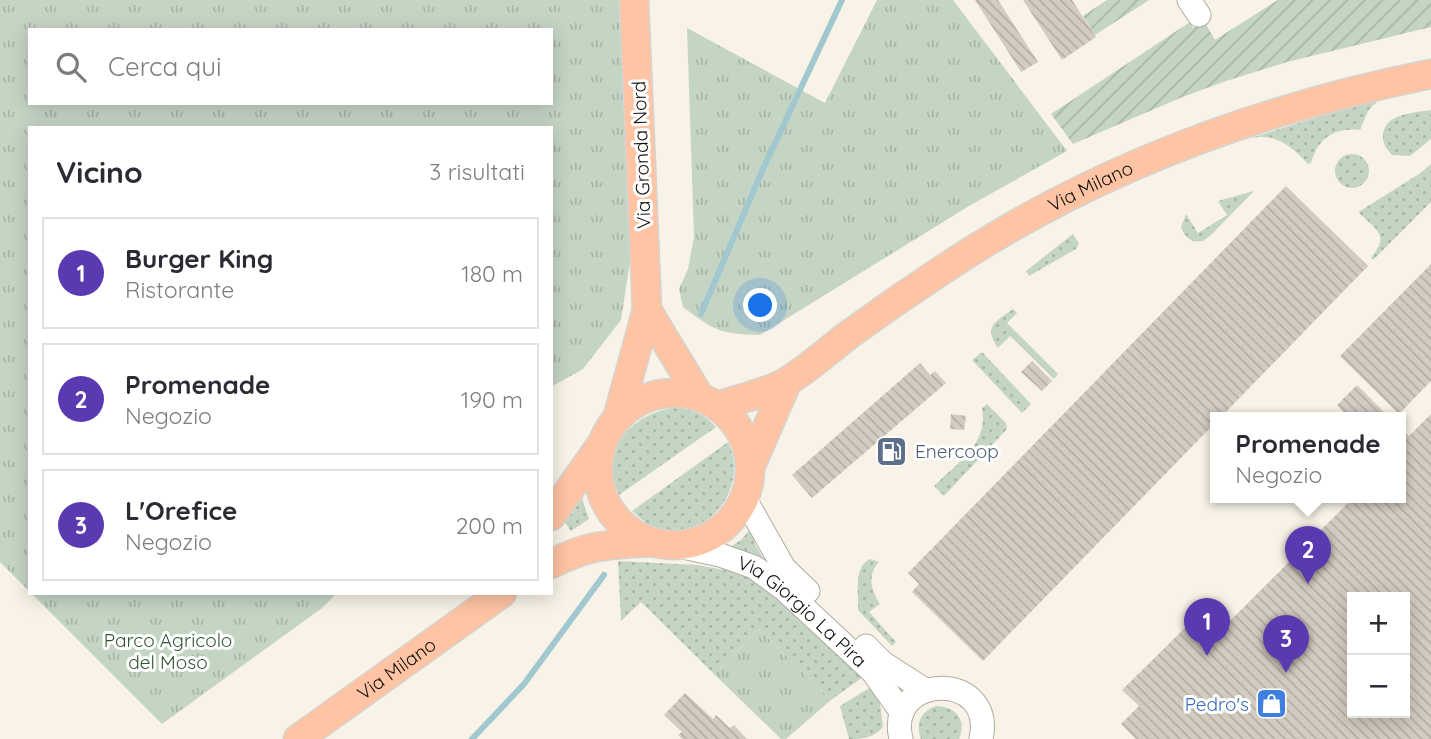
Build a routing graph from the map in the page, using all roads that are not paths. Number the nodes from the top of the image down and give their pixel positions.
1 (634, 0) edge
2 (1431, 74) edge
3 (647, 310) junction
4 (787, 382) junction
5 (709, 401) junction
6 (618, 416) junction
7 (602, 443) junction
8 (751, 465) junction
9 (745, 499) junction
10 (553, 513) edge
11 (664, 544) junction
12 (553, 563) edge
13 (499, 595) edge
14 (925, 690) junction
15 (896, 731) edge
16 (982, 738) edge
17 (298, 739) edge

1 - 3 main road, Via Gronda Nord
2 - 4 main road, Via Milano
3 - 5 main road, Via Gronda Nord
3 - 6 main road, Via Gronda Nord
4 - 5 main road, Via Milano
4 - 8 main road, Via Milano
5 - 6 main road, Via Milano
5 - 8 main road, Via Milano
6 - 7 main road, Via Milano
7 - 10 main road, Via Milano
7 - 11 main road, Via Milano
8 - 9 main road, Via Milano
9 - 11 main road, Via Milano
9 - 14 street, Via Giorgio La Pira
11 - 12 main road, Via Milano
11 - 15 street, Via Giorgio La Pira
13 - 17 main road, Via Milano
14 - 15 street
14 - 16 street

